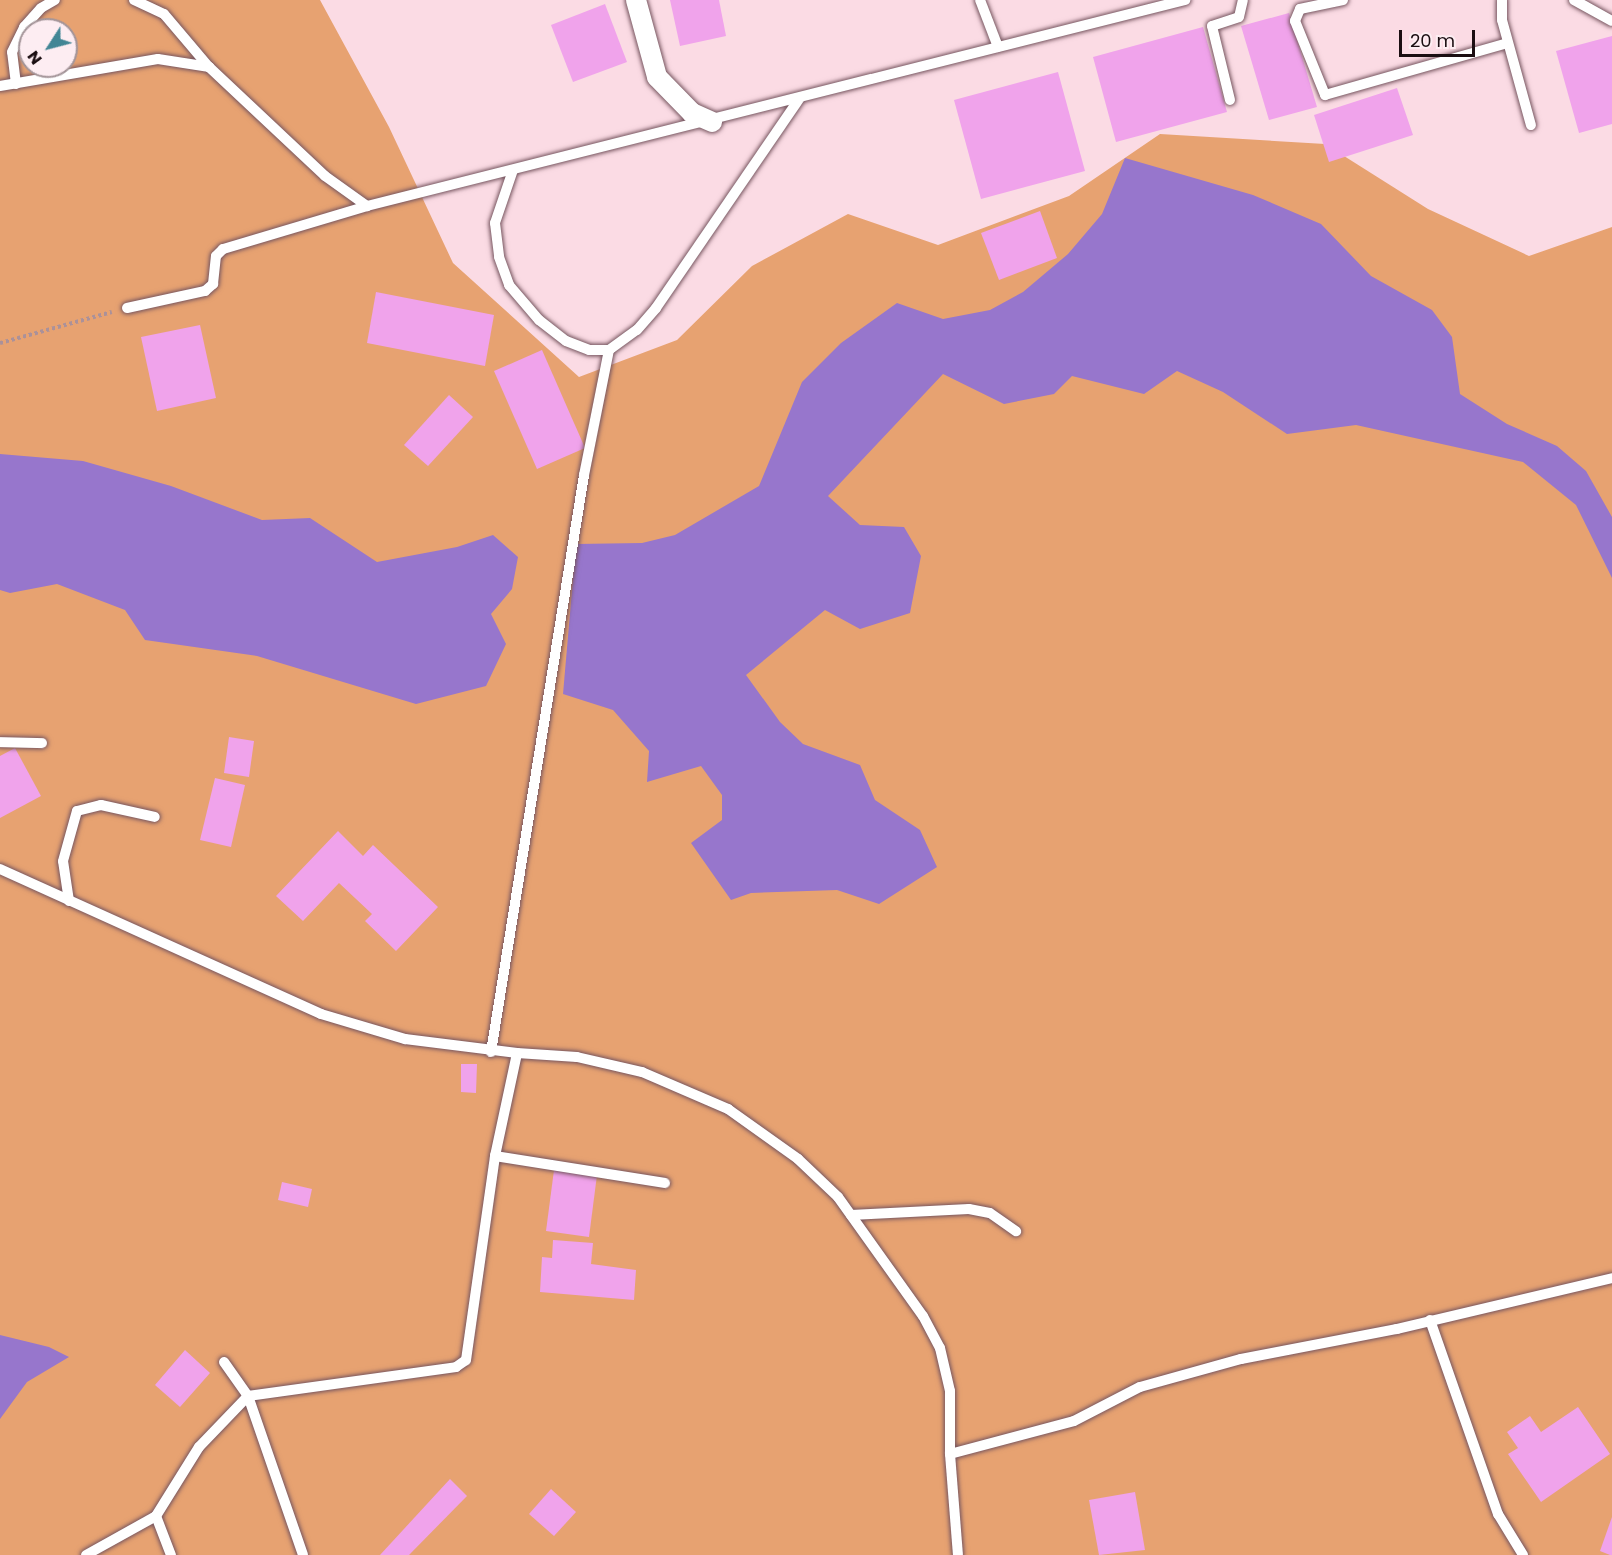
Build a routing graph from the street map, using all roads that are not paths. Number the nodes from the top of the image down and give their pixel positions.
1 (55, 0) edge
2 (134, 0) edge
3 (636, 0) edge
4 (980, 0) edge
5 (1185, 0) edge
6 (1243, 0) edge
7 (1343, 0) edge
8 (1502, 0) edge
9 (1574, 0) edge
10 (1612, 21) edge
11 (1508, 43) junction
12 (998, 47) junction
13 (209, 67) junction
14 (16, 84) junction
15 (0, 86) edge
16 (799, 99) junction
17 (1230, 100) dead end
18 (712, 122) junction
19 (1531, 125) dead end
20 (513, 170) junction
21 (367, 206) junction
22 (127, 308) road end
23 (609, 350) junction
24 (0, 742) edge
25 (42, 743) dead end
26 (155, 817) dead end
27 (0, 869) edge
28 (69, 901) junction
29 (491, 1052) junction
30 (517, 1053) junction
31 (495, 1156) junction
32 (665, 1182) dead end
33 (852, 1215) junction
34 (1016, 1231) dead end
35 (1612, 1278) edge
36 (1430, 1320) junction
37 (224, 1362) dead end
38 (248, 1396) junction
39 (950, 1454) junction
40 (156, 1516) junction
41 (86, 1555) edge
42 (171, 1555) edge
43 (303, 1555) edge
44 (958, 1555) edge
45 (1523, 1555) edge

1 - 14 lane
2 - 13 lane
3 - 18 street
4 - 12 lane
5 - 12 lane
6 - 17 lane
7 - 11 lane
8 - 11 lane
9 - 10 lane
11 - 19 lane
12 - 16 lane
13 - 14 lane
13 - 21 lane
14 - 15 lane
16 - 18 lane
16 - 23 lane
18 - 20 lane
20 - 21 lane
20 - 23 lane
21 - 22 lane
23 - 29 lane
24 - 25 lane
26 - 28 lane
27 - 28 lane
28 - 29 lane
29 - 30 lane
30 - 31 lane
30 - 33 lane
31 - 32 lane
31 - 38 lane
33 - 34 lane
33 - 39 lane
35 - 36 lane
36 - 39 lane
36 - 45 lane
37 - 38 lane
38 - 40 lane
38 - 43 lane
39 - 44 lane
40 - 41 lane
40 - 42 lane

